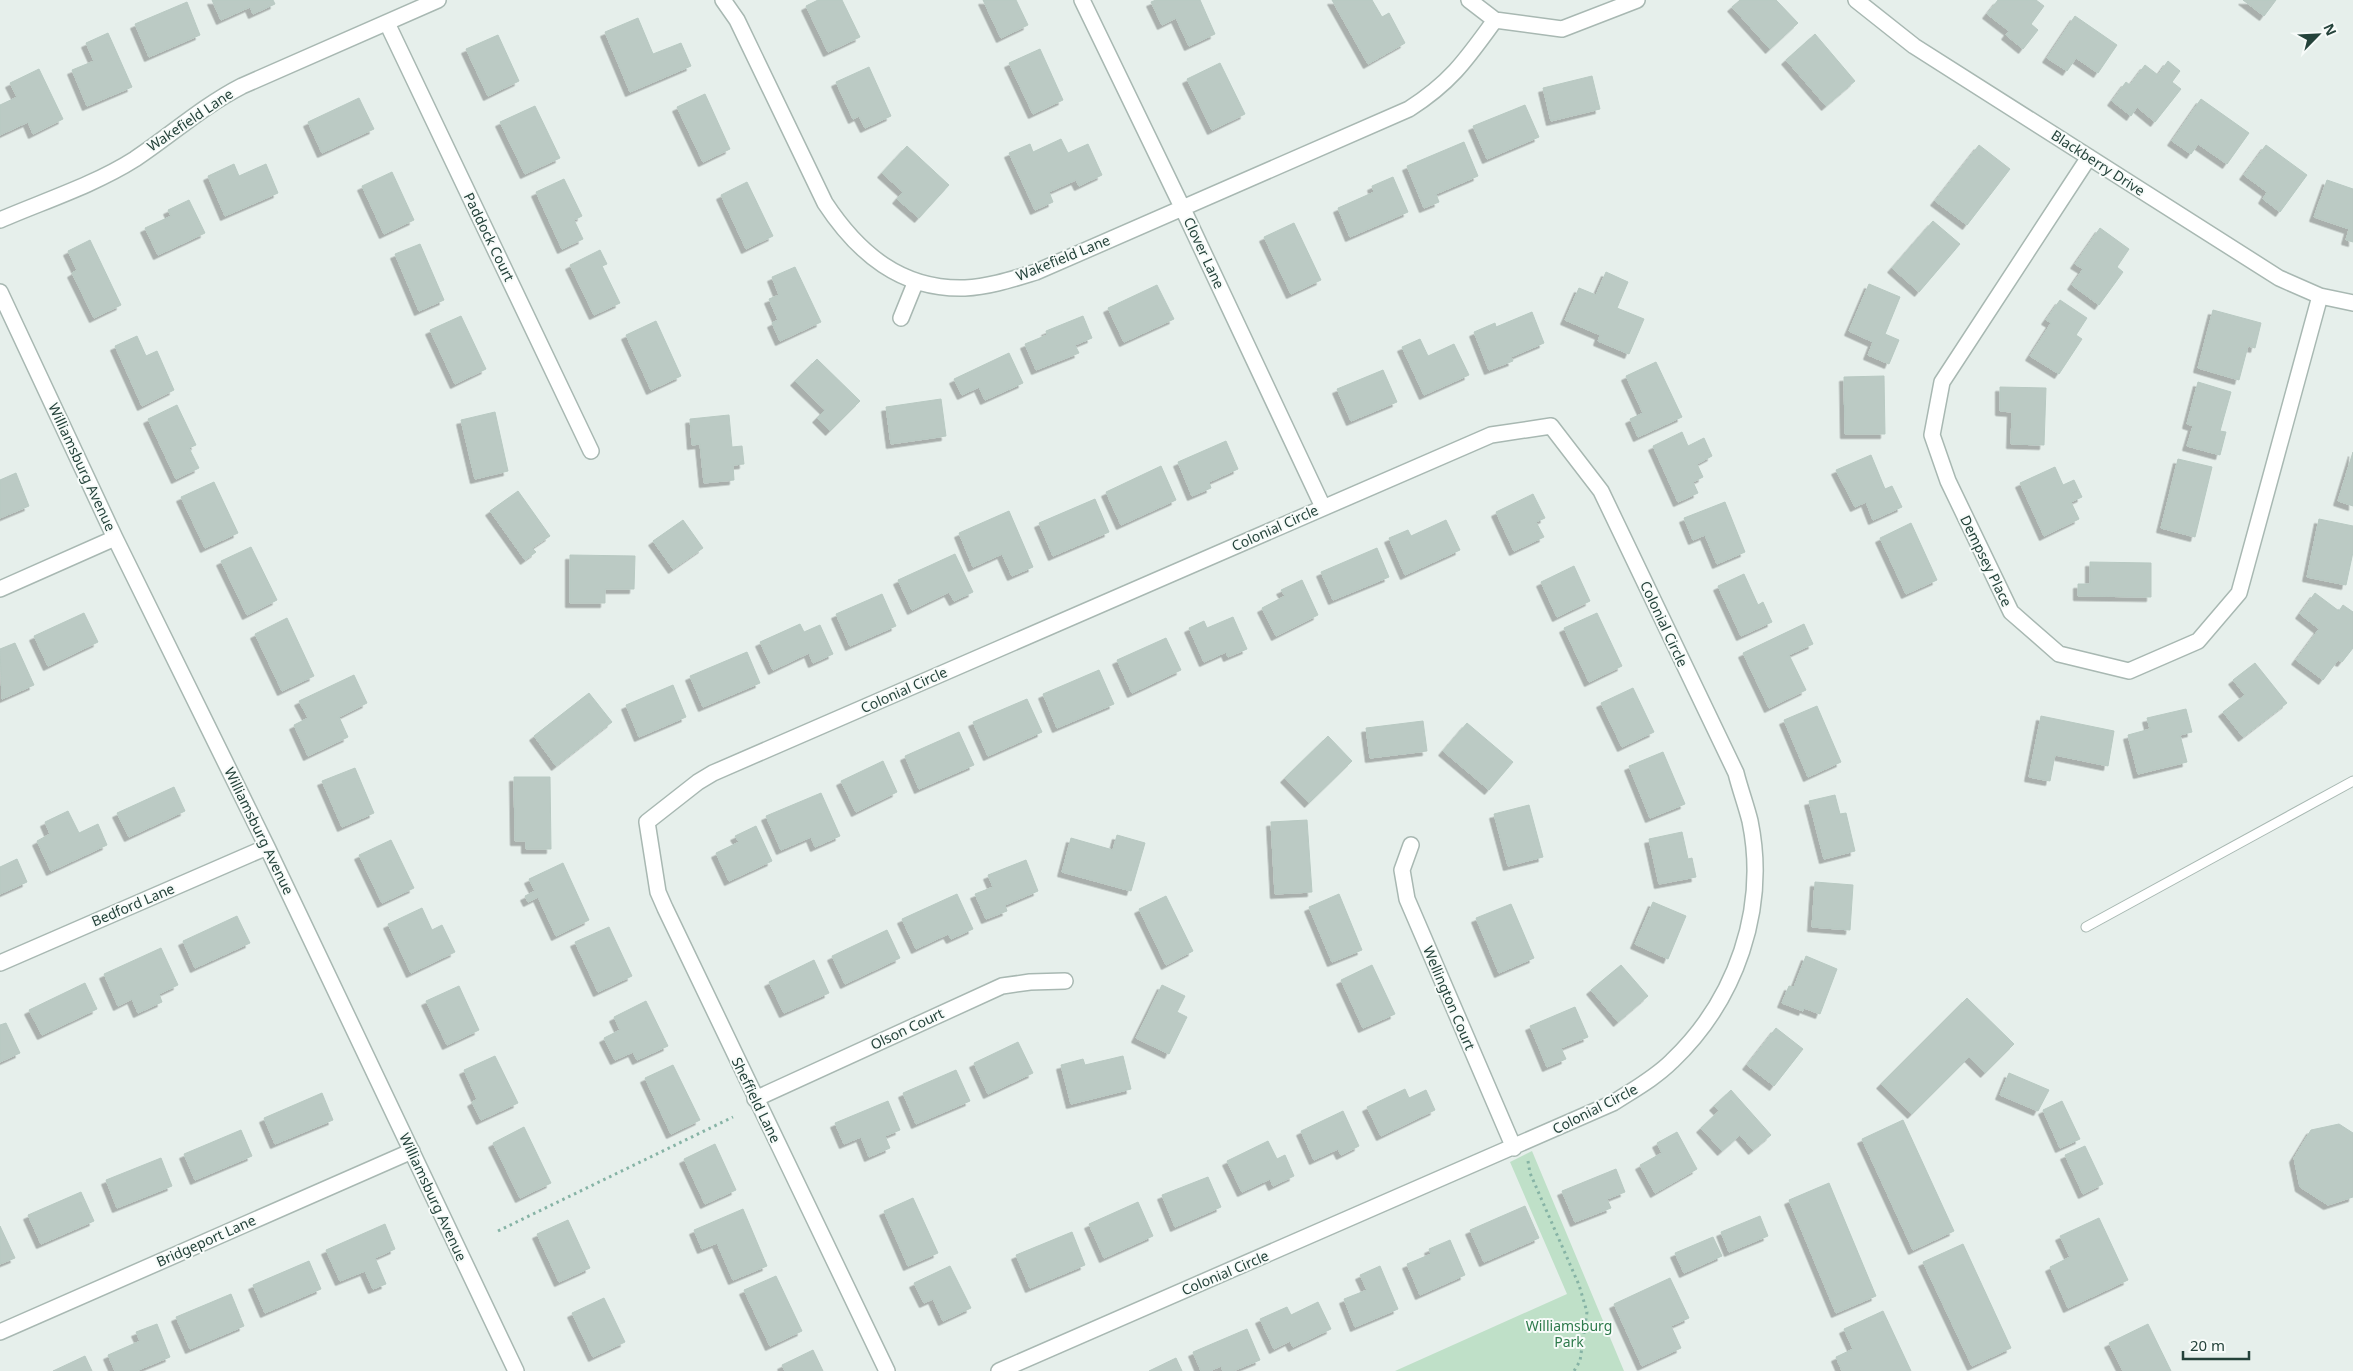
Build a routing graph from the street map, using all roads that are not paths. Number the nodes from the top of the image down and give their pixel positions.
1 (438, 0) edge
2 (723, 0) edge
3 (1082, 0) edge
4 (1468, 0) edge
5 (1637, 0) edge
6 (1856, 0) edge
7 (1495, 20) junction
8 (387, 23) junction
9 (2089, 157) junction
10 (1182, 207) junction
11 (0, 220) edge
12 (916, 280) junction
13 (0, 292) edge
14 (2320, 296) junction
15 (2353, 303) edge
16 (901, 318) dead end
17 (591, 451) dead end
18 (1323, 507) junction
19 (115, 538) junction
20 (0, 589) edge
21 (2353, 781) edge
22 (647, 822) joint
23 (1411, 845) dead end
24 (267, 847) junction
25 (2086, 927) dead end
26 (0, 963) edge
27 (1065, 981) dead end
28 (755, 1099) junction
29 (1517, 1146) junction
30 (412, 1150) junction
31 (0, 1332) edge
32 (516, 1371) edge
33 (887, 1371) edge
34 (999, 1371) edge

1 - 8 street, Wakefield Lane
2 - 12 street, Wakefield Lane
3 - 10 street, Clover Lane
4 - 7 street
5 - 7 street
6 - 9 street, Blackberry Drive
7 - 10 street, Wakefield Lane
8 - 11 street, Wakefield Lane
8 - 17 street, Paddock Court
9 - 14 street, Blackberry Drive
9 - 14 street, Dempsey Place
10 - 12 street, Wakefield Lane
10 - 18 street, Clover Lane
12 - 16 street
13 - 19 street, Williamsburg Avenue
14 - 15 street, Blackberry Drive
18 - 22 street, Colonial Circle
18 - 29 street, Colonial Circle
19 - 20 street
19 - 24 street, Williamsburg Avenue
21 - 25 lane
22 - 28 street, Sheffield Lane
23 - 29 street, Wellington Court
24 - 26 street, Bedford Lane
24 - 30 street, Williamsburg Avenue
27 - 28 street, Olson Court
28 - 33 street, Sheffield Lane
29 - 34 street, Colonial Circle
30 - 31 street, Bridgeport Lane
30 - 32 street, Williamsburg Avenue

